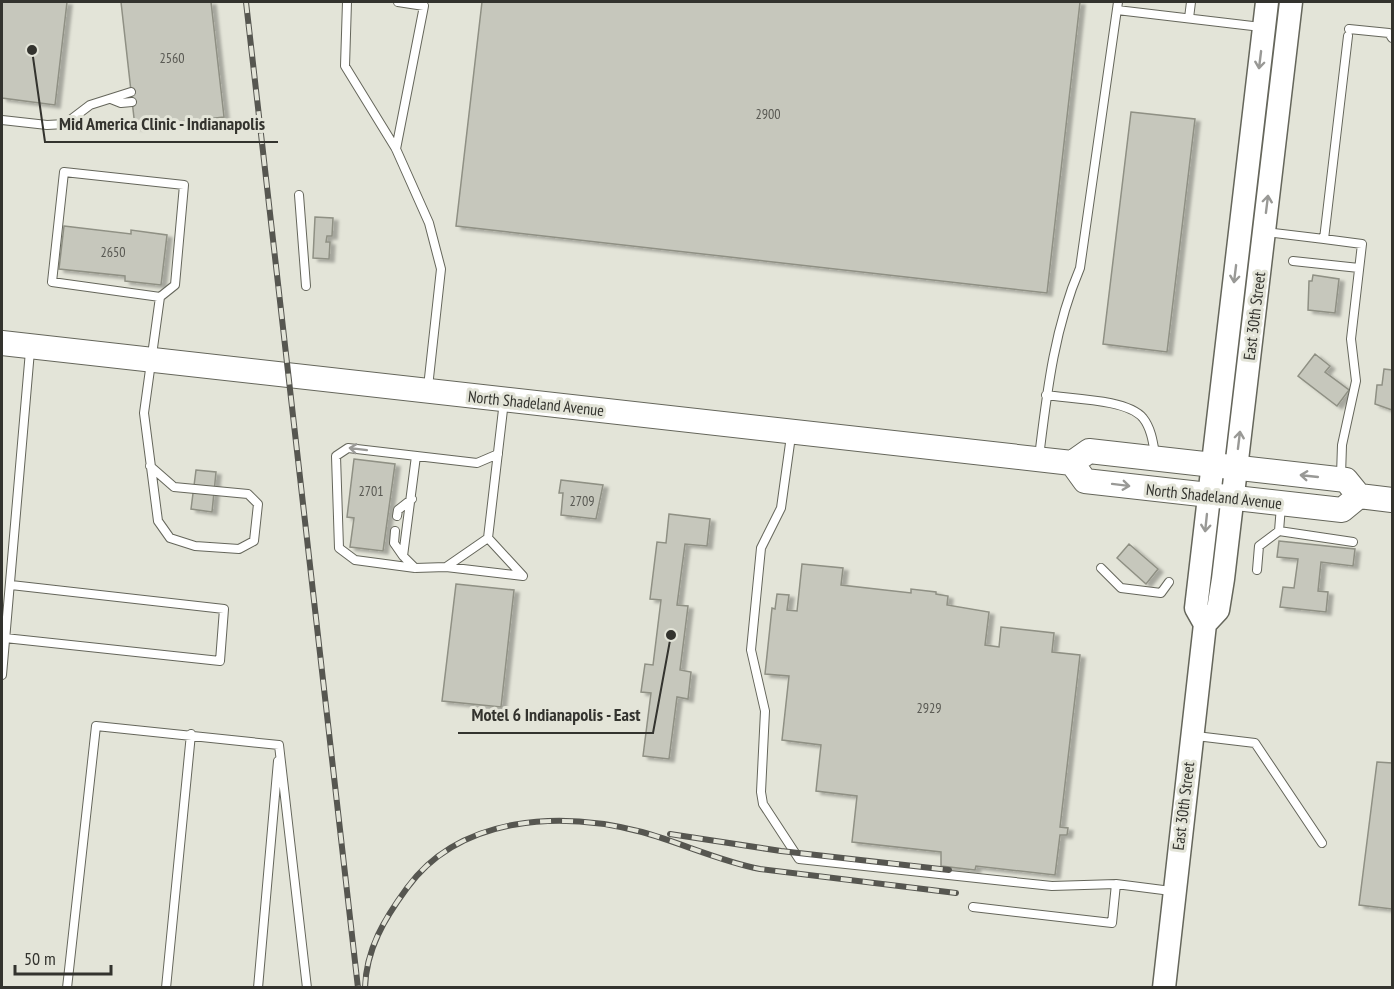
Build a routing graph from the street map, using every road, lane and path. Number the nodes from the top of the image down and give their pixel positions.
1 (347, 2) edge
2 (398, 2) edge
3 (1191, 2) edge
4 (1267, 2) edge
5 (1291, 2) edge
6 (424, 4) edge
7 (1117, 6) edge
8 (1189, 18) junction
9 (1264, 27) junction
10 (1392, 38) edge
11 (131, 92) dead end
12 (111, 99) junction
13 (132, 102) dead end
14 (2, 120) edge
15 (396, 149) junction
16 (299, 195) dead end
17 (1263, 232) junction
18 (1324, 238) junction
19 (1293, 261) dead end
20 (1359, 268) junction
21 (306, 286) dead end
22 (160, 297) junction
23 (2, 343) edge
24 (30, 346) junction
25 (152, 360) junction
26 (427, 391) junction
27 (1046, 395) junction
28 (504, 400) junction
29 (791, 432) junction
30 (498, 454) junction
31 (416, 456) junction
32 (1156, 458) junction
33 (1038, 459) junction
34 (1071, 463) junction
35 (1212, 465) junction
36 (150, 466) junction
37 (1236, 467) junction
38 (1340, 479) junction
39 (1220, 496) junction
40 (1359, 496) junction
41 (412, 499) junction
42 (1392, 500) edge
43 (1281, 503) junction
44 (397, 516) dead end
45 (395, 531) dead end
46 (1279, 531) junction
47 (488, 538) junction
48 (1353, 542) dead end
49 (403, 556) junction
50 (446, 567) junction
51 (415, 568) junction
52 (1101, 568) dead end
53 (1257, 570) dead end
54 (1169, 582) dead end
55 (10, 585) junction
56 (5, 638) junction
57 (2, 675) edge
58 (191, 734) junction
59 (1191, 735) junction
60 (279, 745) junction
61 (1322, 843) dead end
62 (1116, 884) junction
63 (1173, 891) junction
64 (973, 907) dead end
65 (67, 987) edge
66 (166, 987) edge
67 (258, 987) edge
68 (307, 987) edge
69 (1164, 987) edge

1 - 15 lane
2 - 6 lane
3 - 8 lane
4 - 9 main road, East 30th Street
17 -> 5 main road, East 30th Street
6 - 15 lane
7 - 8 lane
7 - 27 lane
8 - 9 lane
9 -> 35 main road, East 30th Street
10 - 18 lane
11 - 12 lane
12 - 13 lane
12 - 14 lane
15 - 26 lane
16 - 21 lane
17 - 18 lane
37 -> 17 main road, East 30th Street
18 - 20 lane
19 - 20 lane
20 - 38 lane
22 - 22 lane
22 - 25 lane
23 - 24 main road, North Shadeland Avenue
24 - 25 main road, North Shadeland Avenue
24 - 55 lane
25 - 26 main road, North Shadeland Avenue
25 - 36 lane
26 - 28 main road, North Shadeland Avenue
27 - 32 lane
27 - 33 lane
28 - 29 main road, North Shadeland Avenue
28 - 30 lane
29 - 33 main road, North Shadeland Avenue
29 - 62 lane
30 - 31 lane
30 - 47 lane
31 - 41 lane
31 -> 51 lane
32 - 34 main road, North Shadeland Avenue
32 - 35 main road, North Shadeland Avenue
33 - 34 main road, North Shadeland Avenue
34 -> 39 main road, North Shadeland Avenue
35 - 37 main road, North Shadeland Avenue
35 - 39 main road, East 30th Street
36 - 36 lane
38 -> 37 main road, North Shadeland Avenue
37 - 39 main road, East 30th Street
38 - 40 main road
39 - 43 main road, North Shadeland Avenue
39 - 59 main road, East 30th Street
40 - 42 main road
40 - 43 main road, North Shadeland Avenue
41 - 44 lane
41 - 49 lane
43 - 46 lane
45 - 49 lane
46 - 48 lane
46 - 53 lane
47 - 50 lane
47 - 50 lane
49 - 51 lane
50 - 51 lane
52 - 54 lane
55 - 56 lane
55 - 56 lane
56 - 57 lane
58 - 60 lane
58 - 65 lane
58 - 66 lane
59 - 61 lane
59 - 63 main road, East 30th Street
60 - 67 lane
60 - 68 lane
62 - 63 lane
62 - 64 lane
63 - 69 main road, East 30th Street

